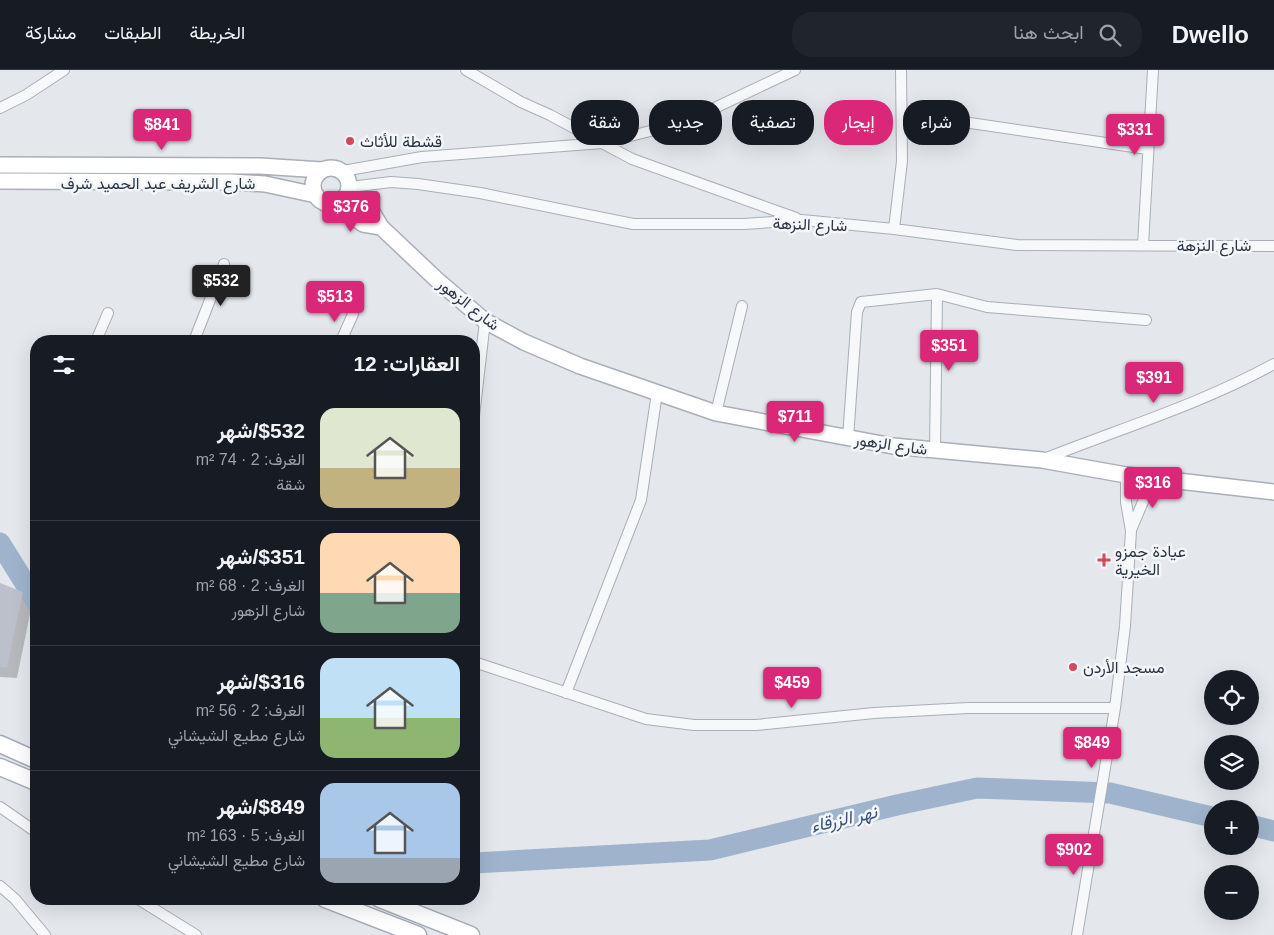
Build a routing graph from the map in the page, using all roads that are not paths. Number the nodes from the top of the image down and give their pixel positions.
1 (64, 70) edge
2 (466, 70) edge
3 (795, 70) edge
4 (901, 70) edge
5 (1153, 70) edge
6 (0, 108) edge
7 (902, 113) junction
8 (571, 127) edge
9 (639, 134) edge
10 (577, 145) edge
11 (607, 145) edge
12 (1147, 149) junction
13 (0, 165) edge
14 (322, 170) junction
15 (343, 171) junction
16 (0, 181) edge
17 (349, 190) junction
18 (316, 195) junction
19 (335, 204) junction
20 (802, 220) junction
21 (381, 227) junction
22 (894, 229) junction
23 (1143, 245) junction
24 (1274, 246) edge
25 (224, 264) dead end
26 (937, 294) junction
27 (742, 306) dead end
28 (108, 313) dead end
29 (353, 314) dead end
30 (1146, 320) dead end
31 (485, 321) junction
32 (99, 335) edge
33 (196, 335) edge
34 (344, 335) edge
35 (480, 364) edge
36 (1274, 364) edge
37 (657, 393) junction
38 (716, 413) junction
39 (848, 438) junction
40 (935, 450) junction
41 (1042, 460) junction
42 (1126, 475) junction
43 (1153, 478) junction
44 (1274, 492) edge
45 (1131, 531) junction
46 (480, 664) edge
47 (566, 693) junction
48 (1115, 708) junction
49 (0, 744) edge
50 (30, 757) edge
51 (0, 767) edge
52 (30, 780) edge
53 (0, 807) edge
54 (30, 828) edge
55 (0, 886) edge
56 (148, 905) edge
57 (340, 905) edge
58 (395, 905) edge
59 (45, 935) edge
60 (196, 935) edge
61 (418, 935) edge
62 (471, 935) edge
63 (1077, 935) edge

1 - 6 street
2 - 8 street
3 - 9 street
4 - 7 street
5 - 12 street
7 - 12 street
7 - 22 street
10 - 15 street
11 - 20 street
12 - 23 street
13 - 14 main road, شارع الشريف عبد الحميد شرف
14 - 15 main road
14 - 18 main road
15 - 17 main road
16 - 18 main road, شارع الشريف عبد الحميد شرف
17 - 19 main road
17 - 20 street, شارع النزهة
17 - 21 main road, شارع الزهور
18 - 19 main road
19 - 21 main road, شارع الزهور
20 - 22 street, شارع النزهة
21 - 31 main road, شارع الزهور
22 - 23 street, شارع النزهة
23 - 24 street, شارع النزهة
25 - 33 street
26 - 30 street
26 - 39 street
26 - 40 street
27 - 38 street
28 - 32 street
29 - 34 street
31 - 35 street
31 - 37 main road, شارع الزهور
36 - 41 street
37 - 38 main road, شارع الزهور
37 - 47 street
38 - 39 main road, شارع الزهور
39 - 40 main road, شارع الزهور
40 - 41 main road, شارع الزهور
41 - 42 main road, شارع الزهور
42 - 43 main road, شارع الزهور
42 - 45 street
43 - 44 main road, شارع الزهور
43 - 45 street
45 - 48 street
46 - 47 street
47 - 48 street
48 - 63 street
49 - 50 main road
51 - 52 main road
53 - 54 street
55 - 59 street
56 - 60 street
57 - 61 main road
58 - 62 main road

